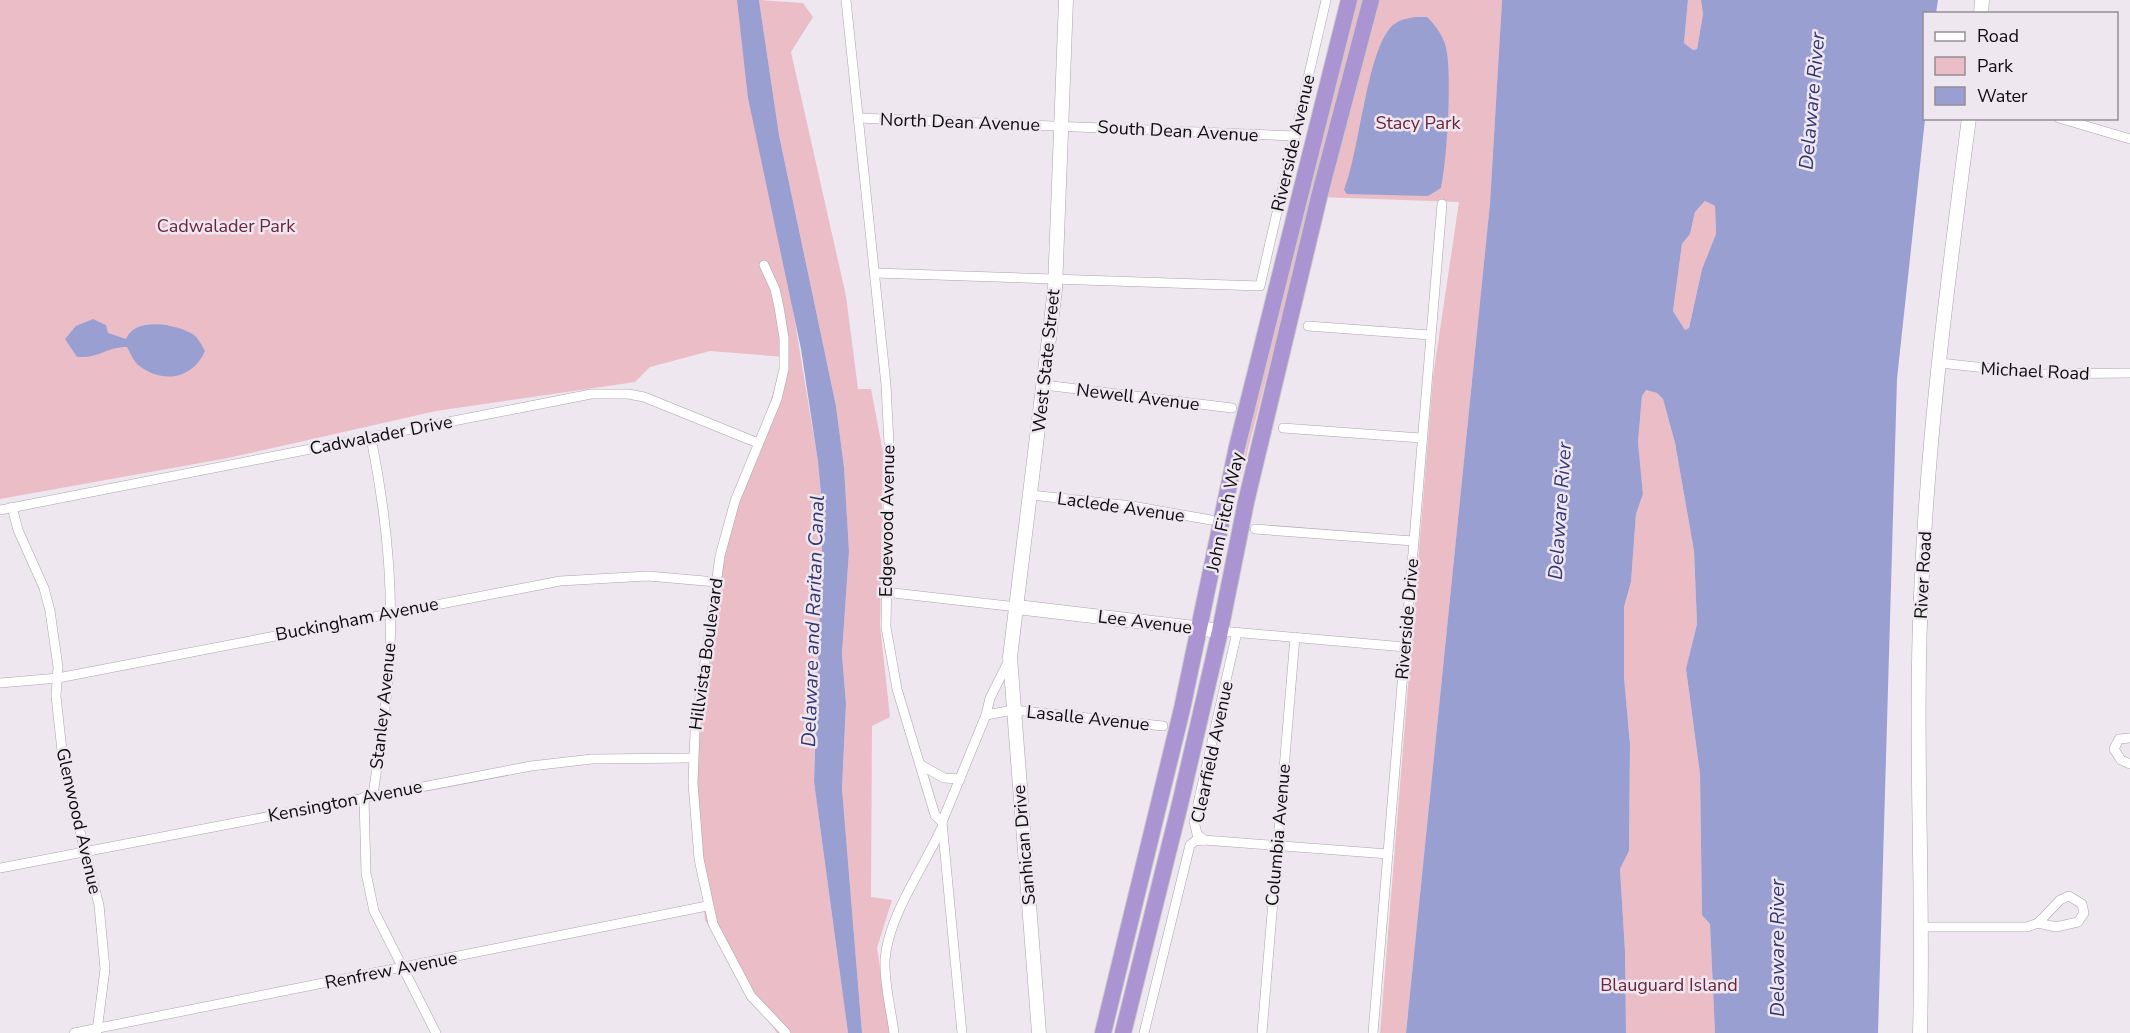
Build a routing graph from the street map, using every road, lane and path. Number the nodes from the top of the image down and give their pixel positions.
1 (846, 0) edge
2 (1066, 0) edge
3 (1326, 0) edge
4 (1349, 0) edge
5 (1371, 0) edge
6 (859, 118) junction
7 (1970, 120) edge
8 (2067, 120) edge
9 (1062, 126) junction
10 (1295, 136) junction
11 (2130, 139) edge
12 (1442, 204) dead end
13 (764, 265) dead end
14 (875, 273) junction
15 (1055, 280) junction
16 (1308, 326) dead end
17 (1430, 335) junction
18 (1940, 363) junction
19 (2130, 373) edge
20 (1044, 385) junction
21 (1232, 408) dead end
22 (1283, 428) dead end
23 (372, 438) junction
24 (1421, 438) junction
25 (758, 442) junction
26 (1031, 495) junction
27 (12, 507) junction
28 (0, 510) edge
29 (1211, 520) dead end
30 (1255, 529) dead end
31 (1413, 541) junction
32 (716, 582) junction
33 (885, 592) junction
34 (1017, 607) junction
35 (391, 613) junction
36 (1199, 628) junction
37 (1228, 632) junction
38 (1294, 638) junction
39 (1405, 647) junction
40 (1010, 657) junction
41 (58, 678) junction
42 (0, 683) edge
43 (1013, 710) junction
44 (986, 715) junction
45 (1163, 726) dead end
46 (2130, 738) edge
47 (693, 758) junction
48 (2130, 764) edge
49 (921, 765) junction
50 (960, 779) junction
51 (368, 796) junction
52 (942, 824) junction
53 (1204, 840) junction
54 (1278, 845) junction
55 (85, 850) junction
56 (1388, 854) junction
57 (0, 868) edge
58 (708, 906) junction
59 (2038, 923) junction
60 (1921, 927) junction
61 (401, 967) junction
62 (97, 1030) edge
63 (74, 1033) edge
64 (436, 1033) edge
65 (786, 1033) edge
66 (894, 1033) edge
67 (962, 1033) edge
68 (1039, 1033) edge
69 (1102, 1033) edge
70 (1123, 1033) edge
71 (1144, 1033) edge
72 (1262, 1033) edge
73 (1374, 1033) edge
74 (1920, 1033) edge

1 - 6 street, Edgewood Avenue
2 - 9 main road, West State Street
3 - 10 street, Riverside Avenue
4 - 36 highway, John Fitch Way
5 - 37 highway, John Fitch Way
6 - 9 street, North Dean Avenue
6 - 14 street, Edgewood Avenue
7 - 18 main road, River Road
8 - 11 street
9 - 10 street, South Dean Avenue
9 - 15 main road, West State Street
10 - 15 street, Riverside Avenue
12 - 17 street, Riverside Drive
13 - 25 street, Hillvista Boulevard
14 - 15 street
14 - 33 street, Edgewood Avenue
15 - 20 main road, West State Street
16 - 17 street
17 - 24 street, Riverside Drive
18 - 19 street, Michael Road
18 - 60 main road, River Road
20 - 21 street, Newell Avenue
20 - 26 main road, West State Street
22 - 24 street
23 - 25 street, Cadwalader Drive
23 - 27 street, Cadwalader Drive
23 - 35 street, Stanley Avenue
24 - 31 street, Riverside Drive
25 - 32 street, Hillvista Boulevard
26 - 29 street, Laclede Avenue
26 - 34 main road, West State Street
27 - 28 street, Cadwalader Drive
27 - 41 street, Glenwood Avenue
30 - 31 street
31 - 39 street, Riverside Drive
32 - 35 street, Buckingham Avenue
32 - 47 street, Hillvista Boulevard
33 - 34 street, Lee Avenue
33 - 49 street, Edgewood Avenue
34 - 36 main road, Lee Avenue
34 - 40 main road, West State Street
35 - 41 street, Buckingham Avenue
35 - 51 street, Stanley Avenue
36 - 37 main road, Lee Avenue
36 - 69 highway, John Fitch Way
37 - 38 street, Lee Avenue
37 - 53 street, Clearfield Avenue
37 - 70 highway, John Fitch Way
38 - 39 street, Lee Avenue
38 - 54 street, Columbia Avenue
39 - 56 street, Riverside Drive
40 - 43 main road, Sanhican Drive
40 - 44 street, West State Street
41 - 42 street, Buckingham Avenue
41 - 55 street, Glenwood Avenue
43 - 44 street
43 - 45 street, Lasalle Avenue
43 - 68 main road, Sanhican Drive
44 - 50 street, West State Street
46 - 48 street
47 - 51 street, Kensington Avenue
47 - 58 street, Hillvista Boulevard
49 - 50 street
49 - 52 street, Edgewood Avenue
50 - 52 street, West State Street
51 - 55 street, Kensington Avenue
51 - 61 street, Stanley Avenue
52 - 66 street, West State Street
52 - 67 street, Edgewood Avenue
53 - 54 street
53 - 71 street, Clearfield Avenue
54 - 56 street
54 - 72 street, Columbia Avenue
55 - 57 street, Kensington Avenue
55 - 62 street, Glenwood Avenue
56 - 73 street, Riverside Drive
58 - 61 street, Renfrew Avenue
58 - 65 street, Hillvista Boulevard
59 - 59 street
59 - 60 street
60 - 74 main road, River Road
61 - 62 street, Renfrew Avenue
61 - 64 street, Stanley Avenue
62 - 63 street, Renfrew Avenue

